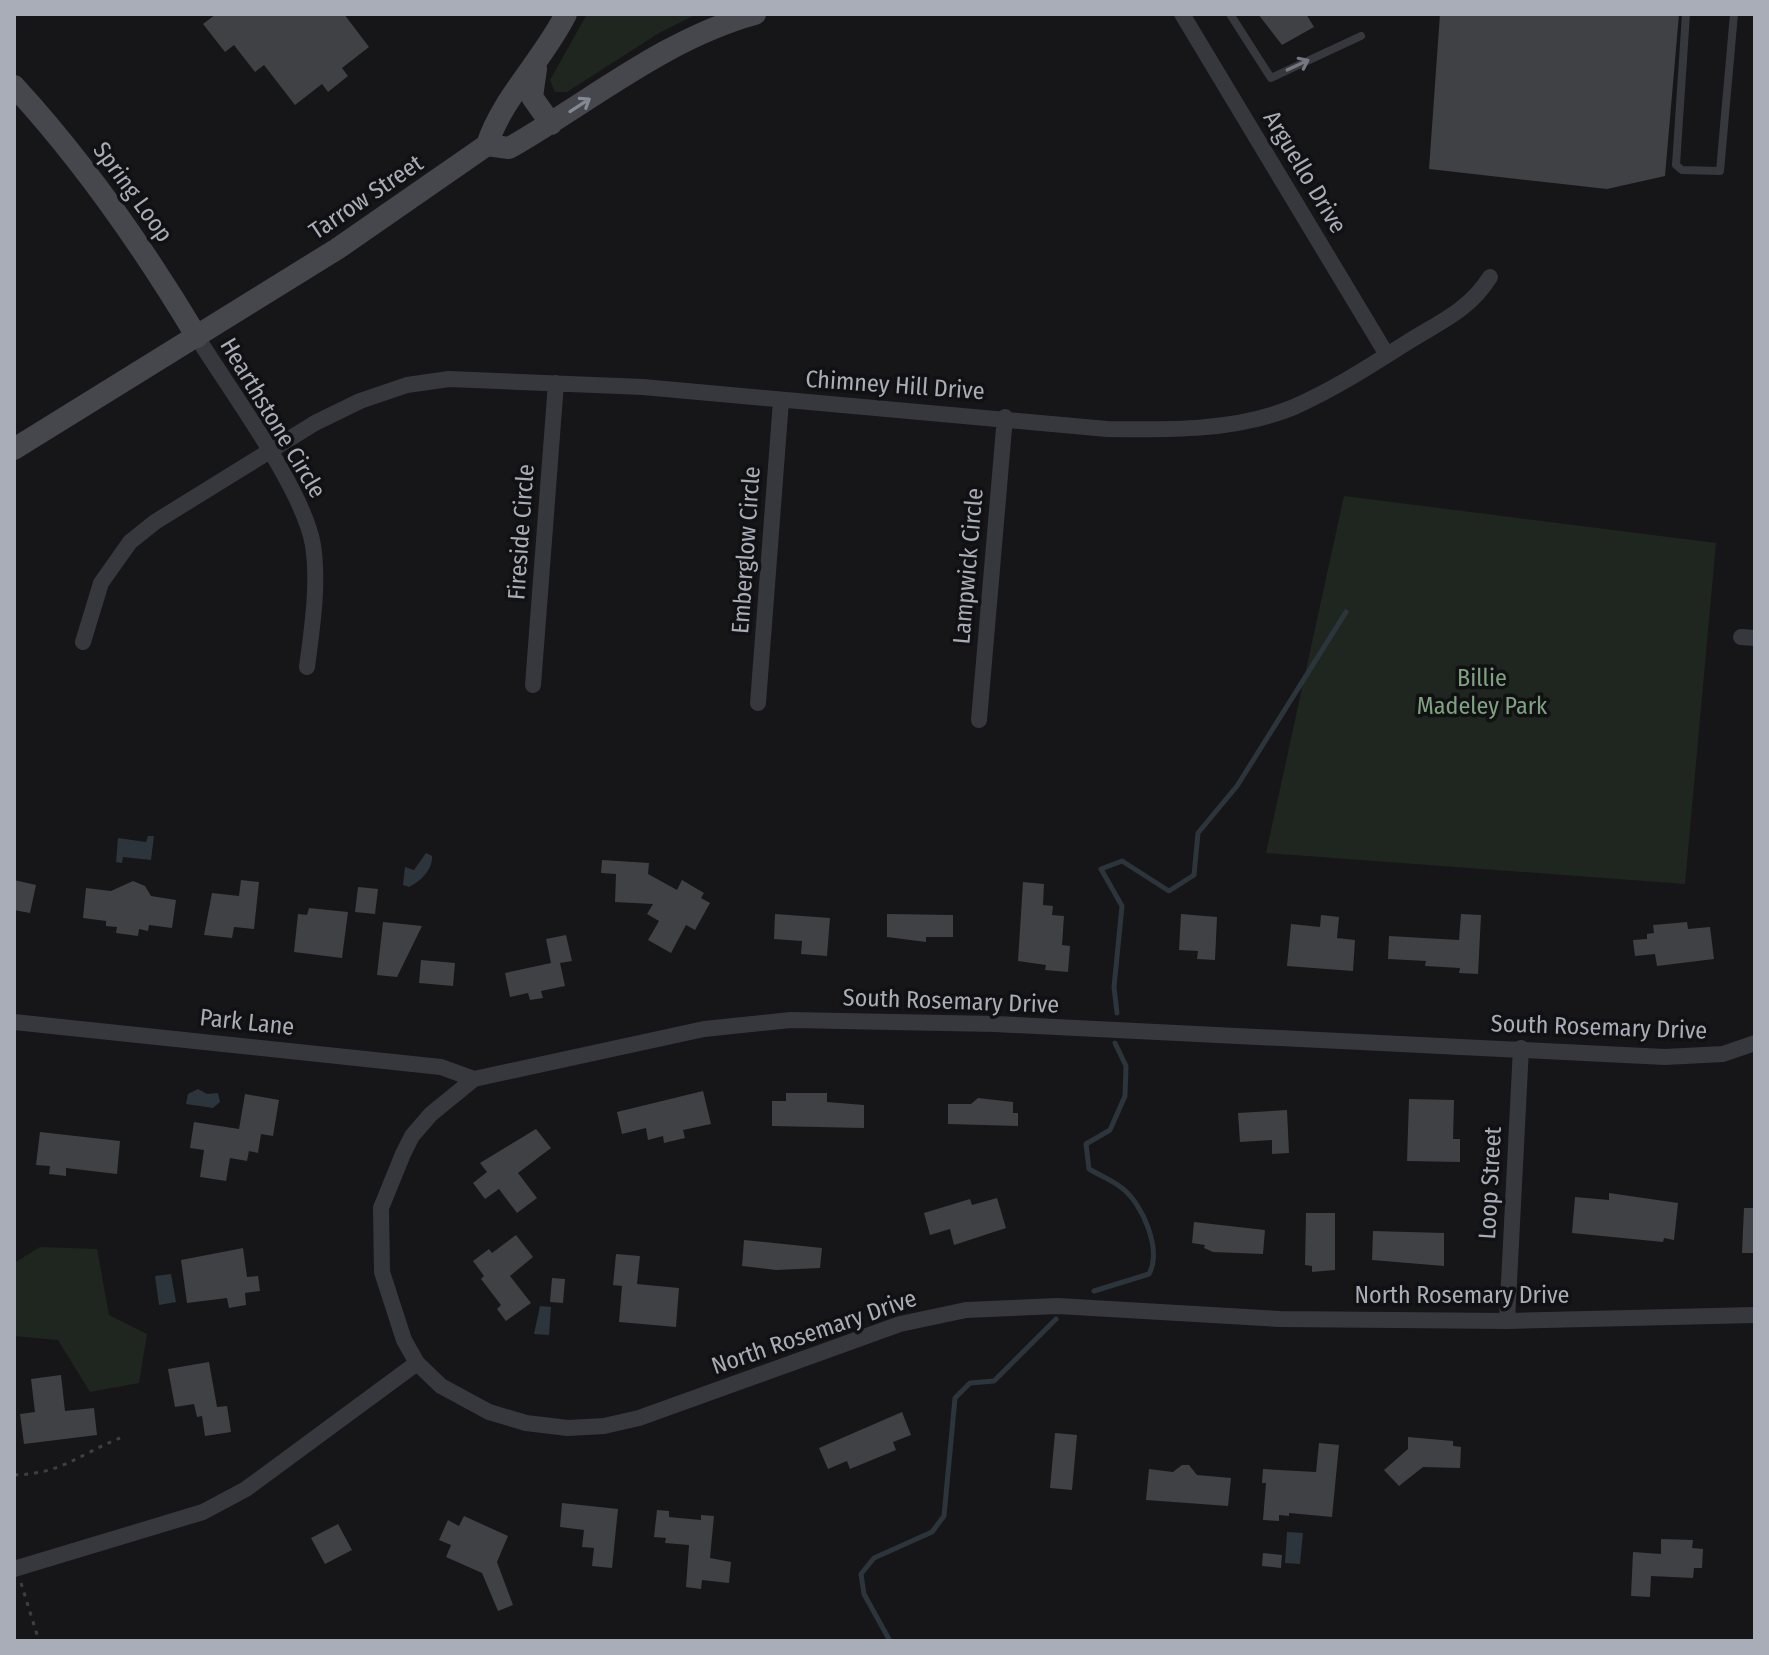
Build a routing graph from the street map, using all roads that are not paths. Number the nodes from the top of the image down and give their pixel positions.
1 (566, 14) edge
2 (755, 14) edge
3 (1182, 14) edge
4 (1230, 14) edge
5 (1686, 14) edge
6 (1734, 14) edge
7 (1361, 36) dead end
8 (538, 64) junction
9 (14, 86) edge
10 (551, 124) junction
11 (487, 145) junction
12 (1490, 277) dead end
13 (197, 337) junction
14 (1387, 355) junction
15 (556, 383) junction
16 (781, 401) junction
17 (1005, 417) junction
18 (14, 449) edge
19 (268, 451) junction
20 (83, 642) dead end
21 (307, 667) dead end
22 (533, 685) dead end
23 (758, 703) dead end
24 (979, 720) dead end
25 (14, 1022) edge
26 (1755, 1043) edge
27 (1521, 1048) junction
28 (474, 1079) junction
29 (1755, 1315) edge
30 (1507, 1321) junction
31 (417, 1363) junction
32 (15, 1568) edge

1 - 8 main road
10 -> 2 main road, Tarrow Street
3 - 14 street, Arguello Drive
4 -> 7 lane
5 - 6 lane
8 - 10 main road
8 - 11 main road
9 - 13 main road, Spring Loop
10 - 11 main road, Tarrow Street
11 - 13 main road, Tarrow Street
12 - 14 street, Chimney Hill Drive
13 - 18 main road, Tarrow Street
13 - 19 street, Hearthstone Circle
14 - 17 street, Chimney Hill Drive
15 - 16 street, Chimney Hill Drive
15 - 19 street, Chimney Hill Drive
15 - 22 street, Fireside Circle
16 - 17 street, Chimney Hill Drive
16 - 23 street, Emberglow Circle
17 - 24 street, Lampwick Circle
19 - 20 street, Chimney Hill Drive
19 - 21 street, Hearthstone Circle
25 - 28 street, Park Lane
26 - 27 street, South Rosemary Drive
27 - 28 street, South Rosemary Drive
27 - 30 street, Loop Street
28 - 31 street, South Rosemary Drive
29 - 30 street, North Rosemary Drive
30 - 31 street, North Rosemary Drive
31 - 32 street

